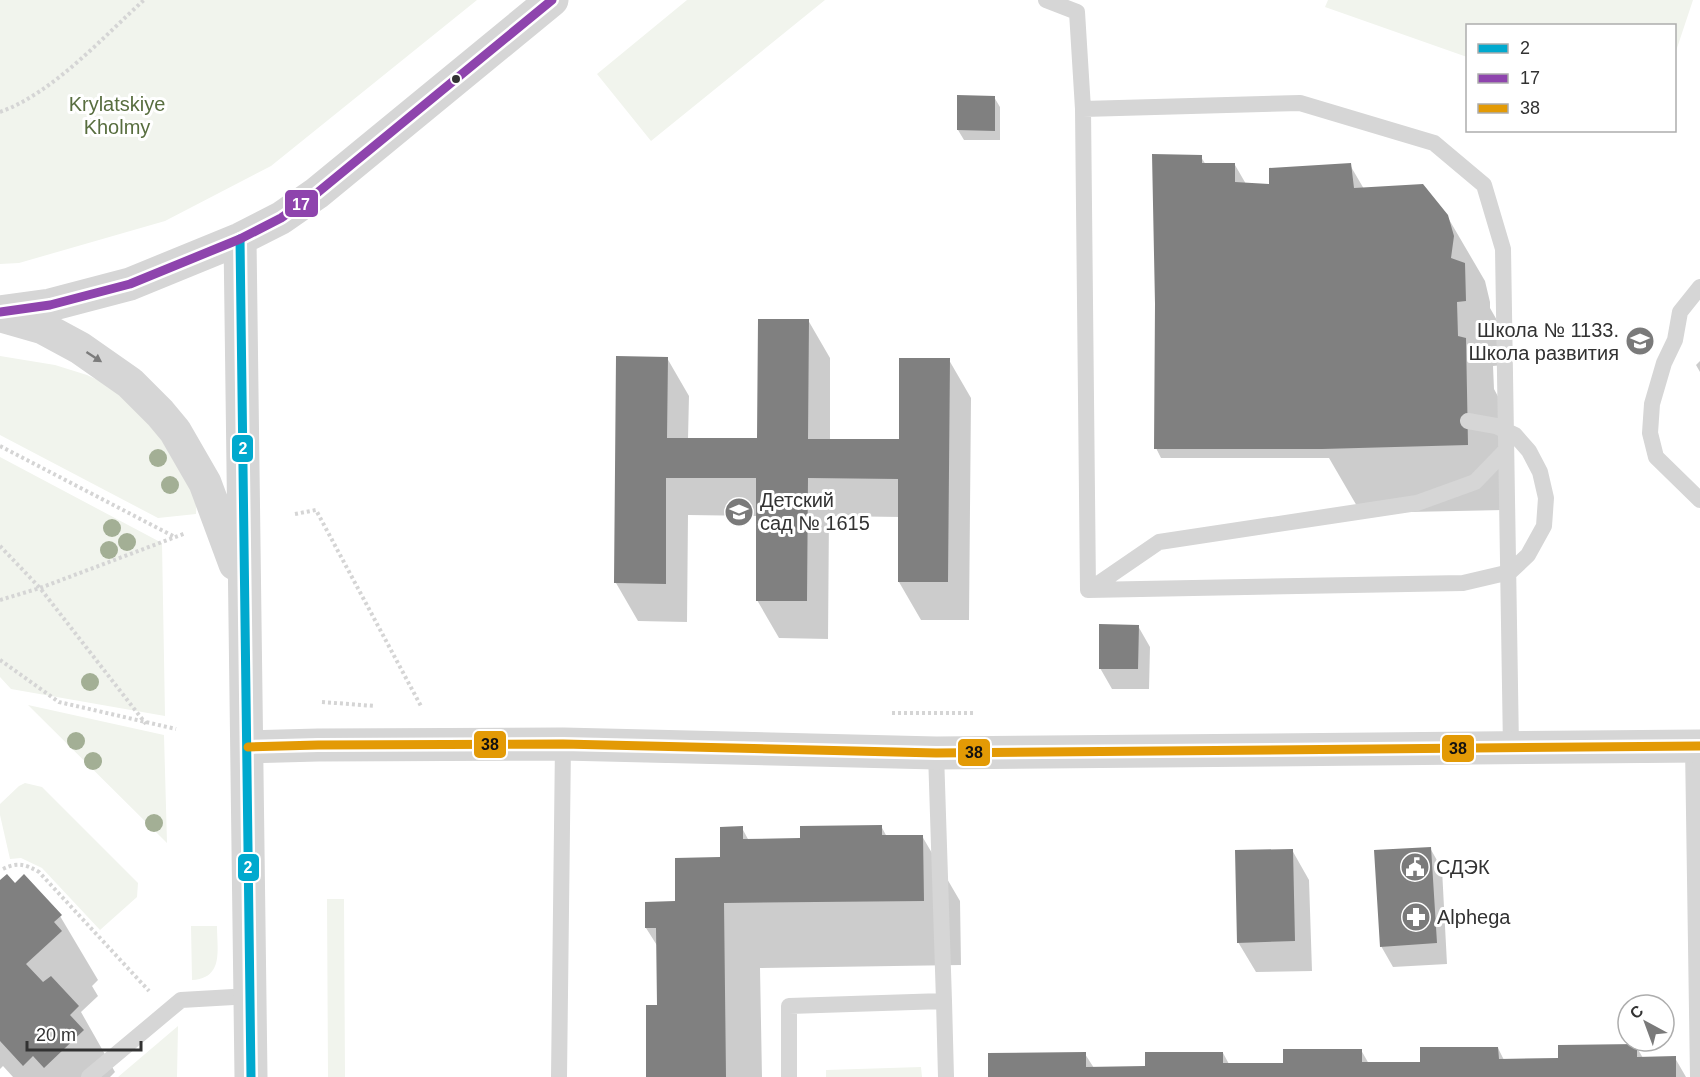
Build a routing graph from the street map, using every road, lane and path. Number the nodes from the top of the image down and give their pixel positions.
1 (144, 0) edge
2 (552, 0) edge
3 (1046, 0) edge
4 (1083, 109) junction
5 (0, 112) edge
6 (240, 239) junction
7 (1700, 287) edge
8 (0, 314) edge
9 (1468, 421) dead end
10 (0, 446) edge
11 (1506, 450) junction
12 (1700, 500) edge
13 (295, 514) dead end
14 (0, 546) edge
15 (40, 588) junction
16 (1088, 590) junction
17 (245, 594) junction
18 (0, 600) edge
19 (0, 660) edge
20 (422, 708) dead end
21 (146, 724) junction
22 (176, 729) dead end
23 (563, 744) junction
24 (1697, 746) edge
25 (248, 747) junction
26 (1511, 748) junction
27 (936, 753) junction
28 (3, 869) dead end
29 (1699, 953) edge
30 (150, 992) dead end
31 (251, 996) junction
32 (944, 1001) junction
33 (89, 1077) edge
34 (251, 1077) edge
35 (559, 1077) edge
36 (789, 1077) edge
37 (946, 1077) edge
38 (1698, 1077) edge

1 - 5 path
2 - 6 street
3 - 4 lane
4 - 11 lane
4 - 16 lane
6 - 8 street
6 - 17 street
7 - 12 lane
8 -> 17 street
9 - 16 lane
10 - 15 path
11 - 16 lane
11 - 26 lane
13 - 20 path
14 - 15 path
15 - 18 path
15 - 21 path
17 - 25 street
19 - 21 path
21 - 22 path
23 - 25 street
23 - 27 street
23 - 35 lane
24 - 26 street
24 - 29 lane
25 - 31 street
26 - 27 street
27 - 32 lane
28 - 30 path
29 - 38 lane
31 - 33 lane
31 - 34 street
32 - 36 lane
32 - 37 lane

